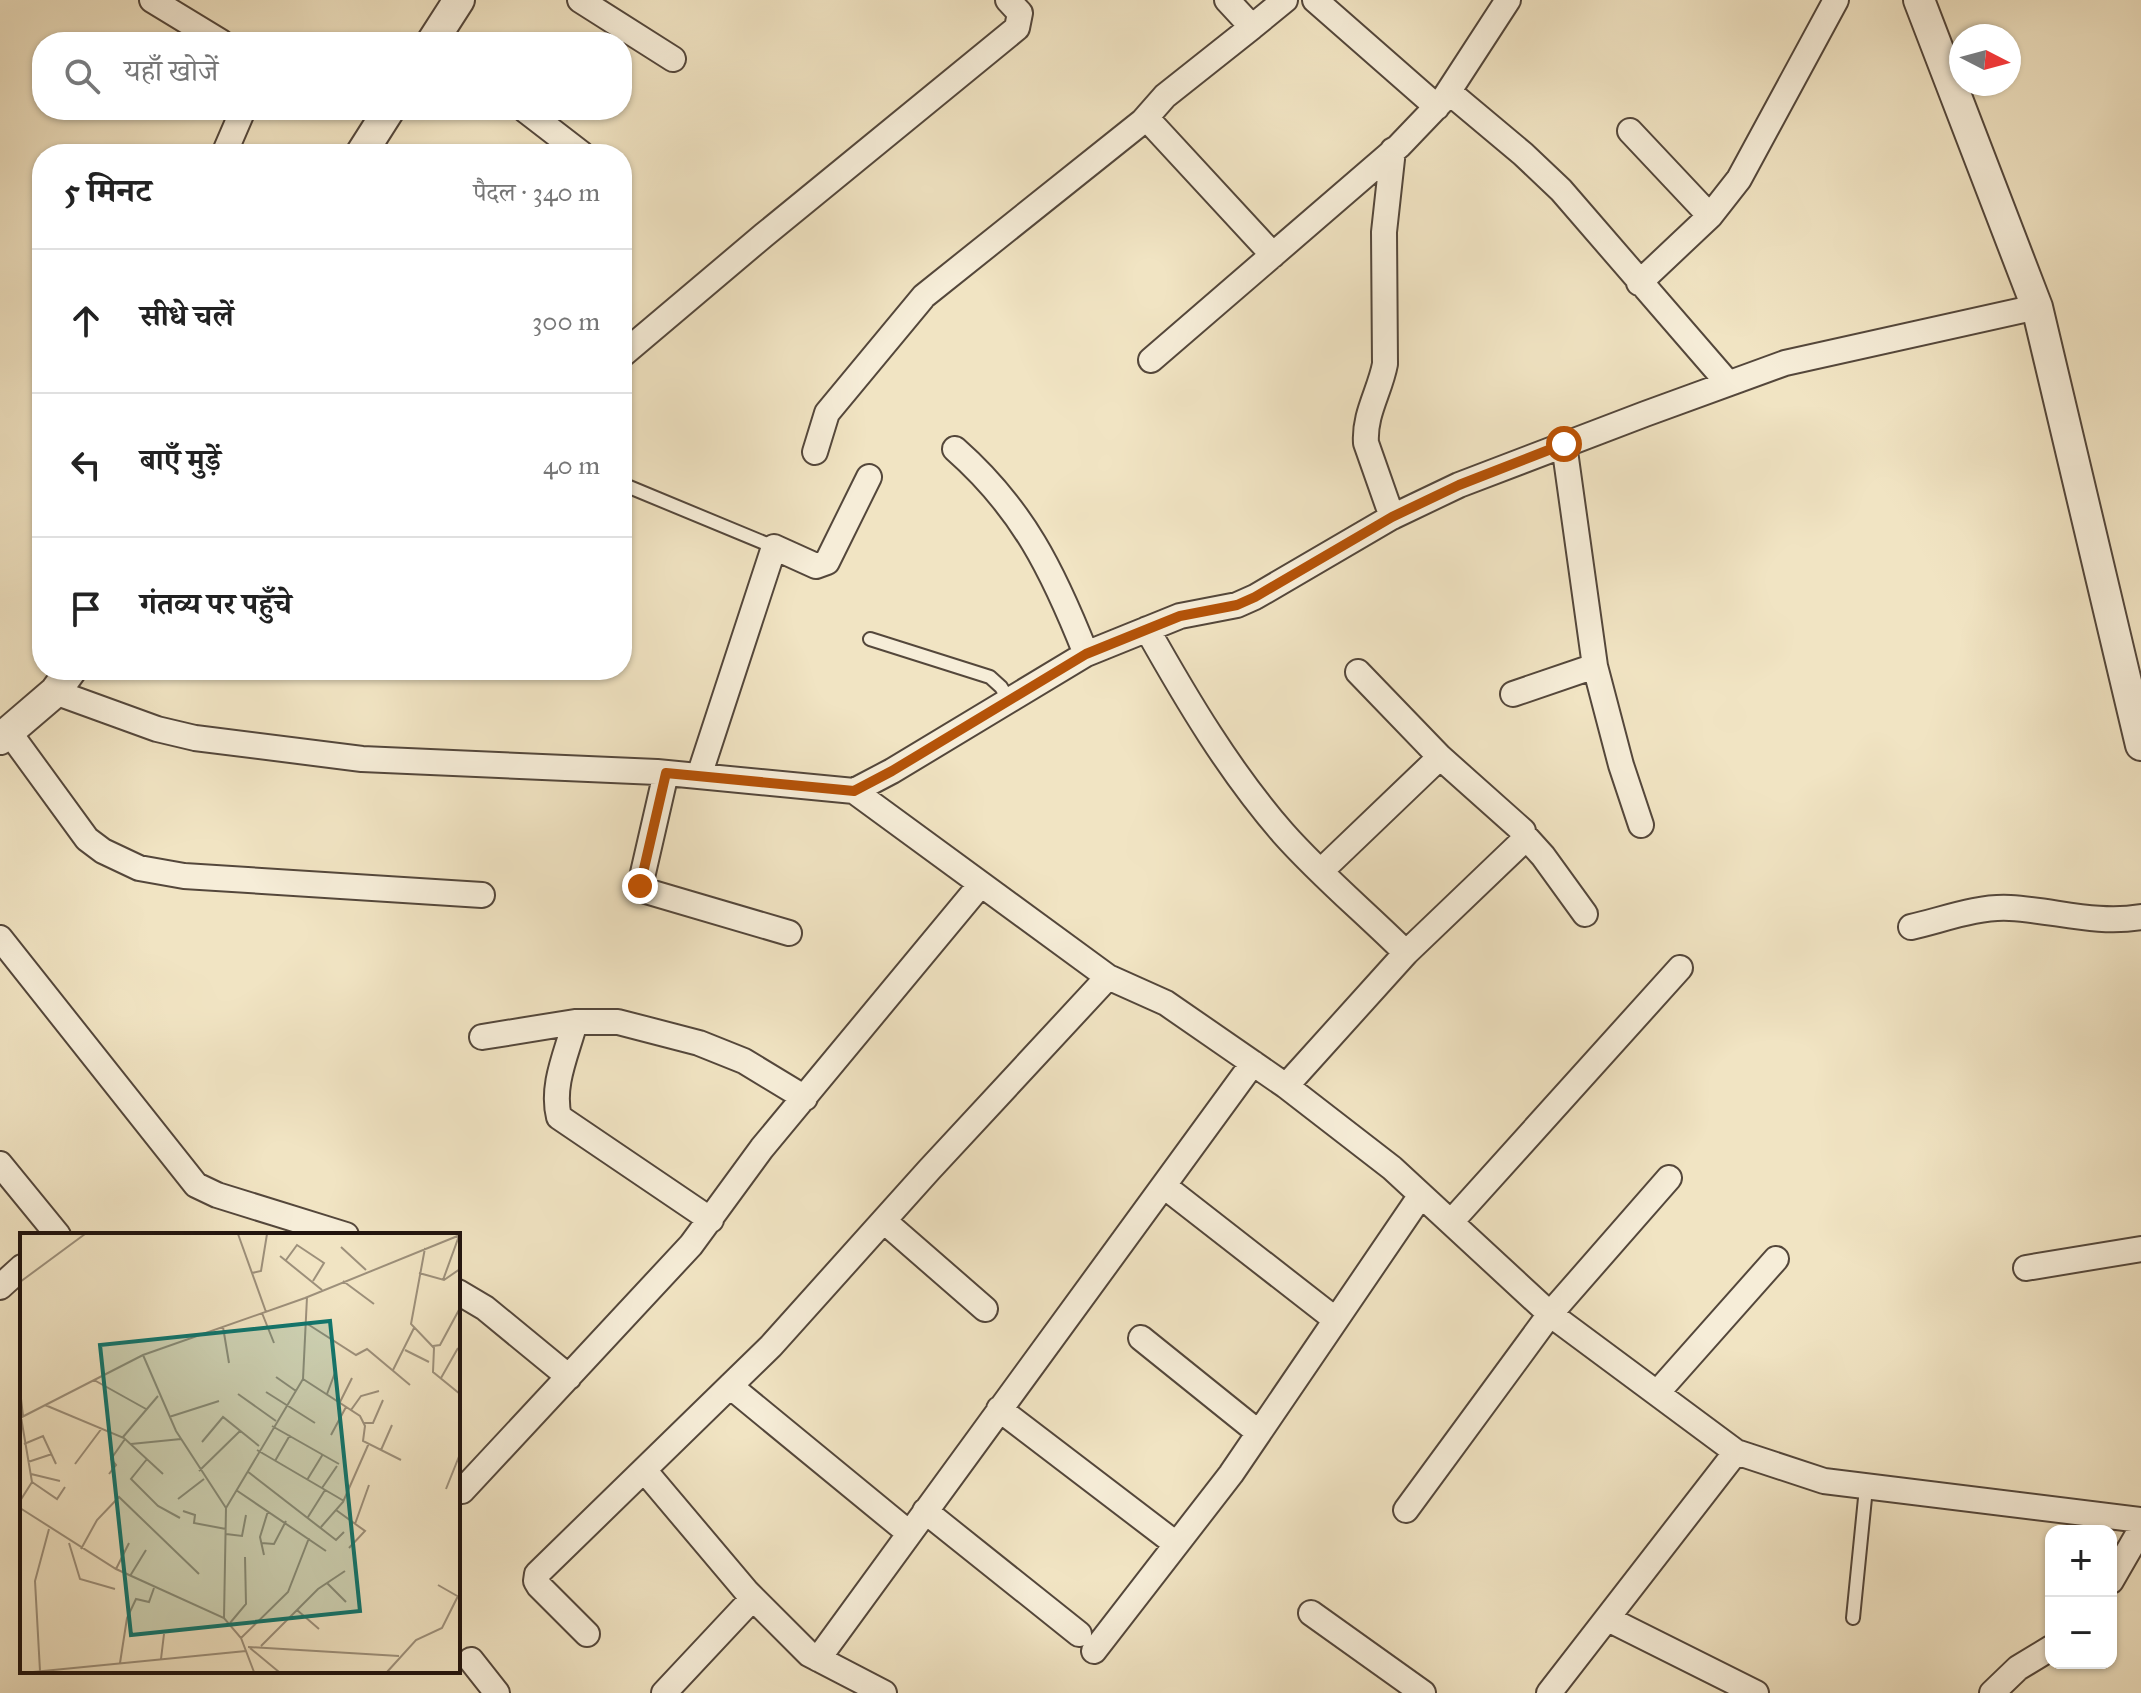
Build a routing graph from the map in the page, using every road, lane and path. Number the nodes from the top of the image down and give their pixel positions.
1 (152, 0) edge
2 (459, 0) edge
3 (580, 0) edge
4 (1008, 0) edge
5 (1227, 0) edge
6 (1285, 0) edge
7 (1315, 0) edge
8 (1508, 0) edge
9 (1836, 0) edge
10 (1919, 0) edge
11 (1252, 27) junction
12 (205, 32) edge
13 (440, 32) edge
14 (630, 32) edge
15 (632, 33) edge
16 (673, 59) dead end
17 (1443, 99) junction
18 (239, 120) edge
19 (383, 120) edge
20 (538, 120) edge
21 (1143, 121) junction
22 (1630, 131) dead end
23 (228, 144) edge
24 (367, 144) edge
25 (569, 144) edge
26 (1393, 150) junction
27 (1710, 216) junction
28 (1273, 255) junction
29 (1639, 283) junction
30 (2037, 307) junction
31 (632, 347) edge
32 (1151, 360) dead end
33 (1728, 383) junction
34 (1564, 444) junction
35 (955, 449) dead end
36 (815, 452) dead end
37 (869, 477) dead end
38 (632, 488) edge
39 (1392, 517) junction
40 (774, 547) junction
41 (1147, 629) junction
42 (870, 639) dead end
43 (1086, 654) junction
44 (1595, 666) junction
45 (1358, 672) dead end
46 (63, 681) edge
47 (1513, 694) dead end
48 (1009, 700) junction
49 (5, 736) edge
50 (2141, 745) edge
51 (1440, 757) junction
52 (666, 773) junction
53 (699, 776) junction
54 (854, 791) junction
55 (1641, 825) dead end
56 (1524, 835) junction
57 (1321, 871) junction
58 (981, 884) junction
59 (482, 895) dead end
60 (1585, 914) dead end
61 (2141, 917) edge
62 (1911, 927) dead end
63 (789, 933) dead end
64 (0, 938) edge
65 (1406, 953) junction
66 (1680, 968) dead end
67 (1108, 977) junction
68 (575, 1022) junction
69 (482, 1037) dead end
70 (1253, 1063) junction
71 (1286, 1086) junction
72 (805, 1098) junction
73 (0, 1164) edge
74 (1669, 1178) dead end
75 (1164, 1186) junction
76 (1421, 1195) junction
77 (711, 1220) junction
78 (884, 1221) junction
79 (1451, 1222) junction
80 (55, 1233) edge
81 (340, 1233) edge
82 (2141, 1249) edge
83 (1776, 1259) dead end
84 (2026, 1268) dead end
85 (20, 1269) edge
86 (0, 1287) edge
87 (460, 1293) edge
88 (985, 1309) dead end
89 (1550, 1314) junction
90 (1336, 1320) junction
91 (1141, 1338) dead end
92 (569, 1377) junction
93 (730, 1386) junction
94 (1657, 1393) junction
95 (999, 1409) junction
96 (1259, 1433) junction
97 (1736, 1452) junction
98 (644, 1470) junction
99 (1866, 1488) junction
100 (462, 1491) dead end
101 (1406, 1510) dead end
102 (925, 1511) junction
103 (2141, 1520) edge
104 (2141, 1529) edge
105 (909, 1533) junction
106 (1176, 1544) junction
107 (2117, 1571) edge
108 (753, 1598) junction
109 (1311, 1613) dead end
110 (1853, 1618) dead end
111 (1608, 1619) junction
112 (587, 1634) dead end
113 (2045, 1652) edge
114 (818, 1659) junction
115 (471, 1660) dead end
116 (497, 1693) edge
117 (664, 1693) edge
118 (884, 1693) edge
119 (1423, 1693) edge
120 (1549, 1693) edge
121 (1756, 1693) edge
122 (1992, 1693) edge

1 - 12 street
2 - 13 street
3 - 14 street
4 - 31 street
5 - 11 street
6 - 11 street
7 - 17 street
8 - 17 street
9 - 27 street
10 - 30 street
11 - 21 street
15 - 16 street
17 - 26 street
17 - 29 street
18 - 23 street
19 - 24 street
20 - 25 street
21 - 28 street
21 - 36 street
22 - 27 street
26 - 28 street
26 - 39 street
27 - 29 street
28 - 32 street
29 - 33 street
30 - 33 street
30 - 50 street
33 - 34 street
34 - 39 street
34 - 44 street
35 - 43 street
37 - 40 street
38 - 40 lane
39 - 41 street
40 - 53 street
41 - 43 street
41 - 57 street
42 - 48 lane
43 - 48 street
44 - 47 street
44 - 55 street
45 - 51 street
46 - 49 street
46 - 52 street
48 - 54 street
49 - 59 street
51 - 56 street
51 - 57 street
52 - 53 street
52 - 63 street
53 - 54 street
54 - 58 street
56 - 60 street
56 - 65 street
57 - 65 street
58 - 67 street
58 - 72 street
61 - 62 street
64 - 81 street
65 - 71 street
66 - 79 street
67 - 70 street
67 - 78 street
68 - 69 street
68 - 72 street
68 - 77 street
70 - 71 street
70 - 75 street
71 - 76 street
72 - 77 street
73 - 80 street
74 - 89 street
75 - 90 street
75 - 95 street
76 - 79 street
76 - 90 street
77 - 92 street
78 - 88 street
78 - 93 street
79 - 89 street
82 - 84 street
83 - 94 street
85 - 86 street
87 - 92 street
89 - 94 street
89 - 101 street
90 - 96 street
91 - 96 street
92 - 100 street
93 - 98 street
93 - 105 street
94 - 97 street
95 - 102 street
95 - 106 street
96 - 106 street
97 - 99 street
97 - 111 street
98 - 108 street
98 - 112 street
99 - 103 street
99 - 110 lane
102 - 105 street
102 - 106 street
104 - 107 street
105 - 114 street
108 - 114 street
108 - 117 street
109 - 119 street
111 - 120 street
111 - 121 street
113 - 122 street
114 - 118 street
115 - 116 street

